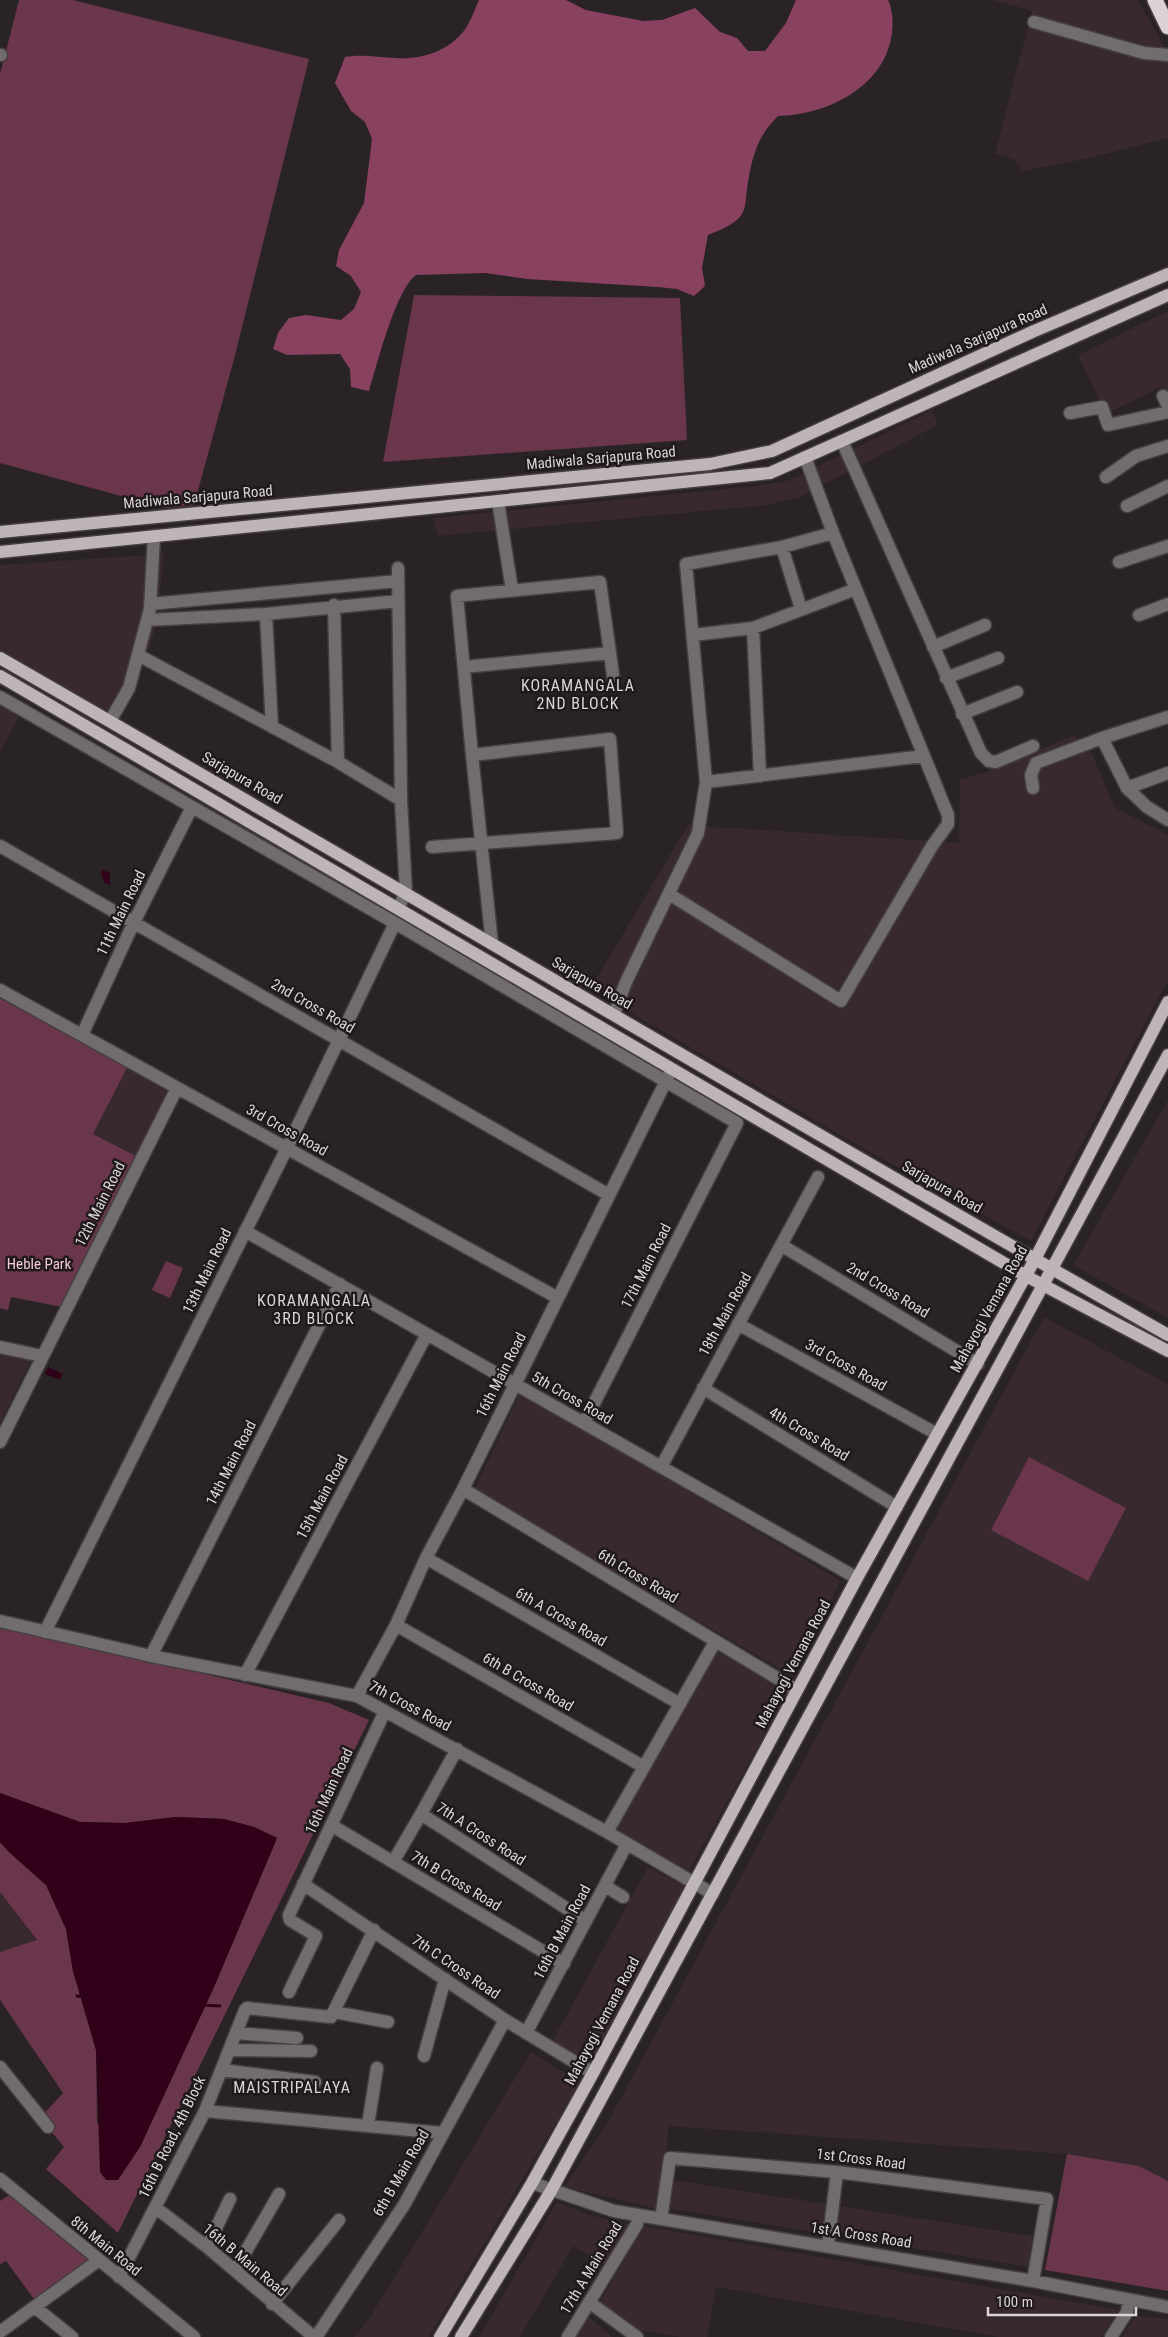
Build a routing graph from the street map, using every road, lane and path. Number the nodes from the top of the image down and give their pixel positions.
1 (1154, 0) edge
2 (1034, 22) dead end
3 (1168, 27) edge
4 (1168, 55) edge
5 (1168, 274) edge
6 (1168, 294) edge
7 (1168, 412) edge
8 (1070, 413) dead end
9 (842, 440) junction
10 (1168, 446) edge
11 (805, 457) junction
12 (596, 474) junction
13 (1106, 477) dead end
14 (1168, 486) edge
15 (600, 490) junction
16 (498, 501) junction
17 (1127, 506) dead end
18 (0, 532) edge
19 (833, 533) junction
20 (154, 536) junction
21 (1168, 546) edge
22 (782, 547) junction
23 (0, 552) edge
24 (1119, 562) dead end
25 (398, 568) dead end
26 (398, 582) junction
27 (856, 589) junction
28 (512, 590) junction
29 (398, 601) junction
30 (150, 604) junction
31 (1168, 604) edge
32 (334, 605) junction
33 (801, 609) junction
34 (266, 614) junction
35 (1139, 615) dead end
36 (147, 620) junction
37 (985, 625) dead end
38 (753, 628) junction
39 (692, 636) junction
40 (933, 647) junction
41 (610, 653) junction
42 (138, 655) junction
43 (0, 658) edge
44 (998, 658) dead end
45 (464, 667) junction
46 (0, 676) edge
47 (946, 678) junction
48 (614, 683) dead end
49 (1017, 692) dead end
50 (0, 697) edge
51 (962, 714) junction
52 (1168, 717) edge
53 (110, 721) junction
54 (272, 727) junction
55 (130, 732) junction
56 (1102, 738) junction
57 (1033, 746) dead end
58 (121, 747) junction
59 (472, 755) junction
60 (924, 756) junction
61 (338, 762) junction
62 (1168, 773) edge
63 (760, 776) junction
64 (706, 782) junction
65 (1033, 788) dead end
66 (1127, 788) junction
67 (401, 800) junction
68 (192, 807) junction
69 (1168, 820) edge
70 (483, 843) junction
71 (0, 846) edge
72 (432, 847) dead end
73 (406, 892) junction
74 (669, 894) junction
75 (398, 908) junction
76 (134, 922) junction
77 (395, 923) junction
78 (492, 944) junction
79 (0, 990) edge
80 (1168, 1002) edge
81 (614, 1014) junction
82 (82, 1035) junction
83 (339, 1040) junction
84 (1168, 1055) edge
85 (672, 1067) junction
86 (665, 1082) junction
87 (177, 1088) junction
88 (287, 1148) junction
89 (828, 1159) junction
90 (610, 1194) junction
91 (246, 1231) junction
92 (781, 1245) junction
93 (1034, 1261) junction
94 (1052, 1270) junction
95 (1026, 1276) junction
96 (340, 1284) junction
97 (1043, 1284) junction
98 (558, 1298) junction
99 (738, 1324) junction
100 (427, 1334) junction
101 (1168, 1335) edge
102 (0, 1347) edge
103 (1168, 1352) edge
104 (42, 1356) junction
105 (978, 1364) junction
106 (515, 1384) junction
107 (703, 1388) junction
108 (584, 1423) junction
109 (937, 1434) junction
110 (0, 1442) edge
111 (661, 1467) junction
112 (463, 1489) junction
113 (897, 1507) junction
114 (426, 1558) junction
115 (857, 1578) junction
116 (0, 1621) edge
117 (396, 1625) junction
118 (45, 1632) junction
119 (715, 1642) junction
120 (151, 1656) junction
121 (246, 1676) junction
122 (797, 1690) junction
123 (357, 1696) junction
124 (680, 1704) junction
125 (385, 1711) junction
126 (457, 1749) junction
127 (644, 1767) junction
128 (421, 1814) junction
129 (331, 1825) junction
130 (607, 1832) junction
131 (626, 1844) junction
132 (393, 1862) junction
133 (303, 1884) junction
134 (694, 1884) junction
135 (605, 1886) junction
136 (713, 1894) junction
137 (623, 1897) dead end
138 (586, 1921) junction
139 (374, 1930) junction
140 (564, 1964) junction
141 (445, 1979) junction
142 (289, 1992) dead end
143 (334, 2012) junction
144 (505, 2020) junction
145 (388, 2022) dead end
146 (236, 2033) junction
147 (526, 2033) junction
148 (297, 2038) dead end
149 (230, 2050) junction
150 (311, 2051) dead end
151 (424, 2056) dead end
152 (0, 2067) edge
153 (377, 2068) dead end
154 (222, 2070) junction
155 (593, 2073) junction
156 (315, 2082) dead end
157 (205, 2111) junction
158 (368, 2125) junction
159 (48, 2127) dead end
160 (443, 2133) junction
161 (837, 2172) junction
162 (0, 2179) edge
163 (532, 2183) junction
164 (5, 2191) edge
165 (551, 2191) junction
166 (279, 2194) dead end
167 (230, 2199) dead end
168 (156, 2208) junction
169 (638, 2215) junction
170 (661, 2219) junction
171 (340, 2220) dead end
172 (828, 2245) junction
173 (206, 2247) junction
174 (99, 2260) junction
175 (234, 2270) junction
176 (118, 2277) junction
177 (1034, 2281) junction
178 (1129, 2300) junction
179 (589, 2302) junction
180 (272, 2304) junction
181 (1168, 2307) edge
182 (36, 2308) junction
183 (0, 2332) edge
184 (72, 2337) edge
185 (194, 2337) edge
186 (315, 2337) edge
187 (440, 2337) edge
188 (461, 2337) edge
189 (568, 2337) edge
190 (639, 2337) edge
191 (1110, 2337) edge

1 - 3 highway
2 - 4 street
5 - 12 main road, Madiwala Sarjapura Road
6 - 9 main road, Madiwala Sarjapura Road
7 - 8 street
9 - 11 main road, Madiwala Sarjapura Road
9 - 40 street
10 - 13 street
11 - 15 main road, Madiwala Sarjapura Road
11 - 19 street
12 - 15 main road
12 - 18 main road, Madiwala Sarjapura Road
14 - 17 street
15 - 16 main road, Madiwala Sarjapura Road
16 - 20 main road, Madiwala Sarjapura Road
16 - 28 street
19 - 22 street
19 - 27 street
20 - 23 main road, Madiwala Sarjapura Road
20 - 30 street
21 - 24 street
22 - 33 street
22 - 39 street
25 - 26 street
26 - 29 street
26 - 30 street
27 - 33 street
27 - 60 street
28 - 41 street
28 - 45 street
29 - 32 street
29 - 67 street
30 - 36 street
31 - 35 street
32 - 34 street
32 - 61 street
33 - 38 street
34 - 36 street
34 - 54 street
36 - 42 street
37 - 40 street
38 - 39 street
38 - 63 street
39 - 64 street
40 - 47 street
41 - 45 street
41 - 48 street
42 - 53 street
42 - 54 street
43 - 53 main road, Sarjapura Road
44 - 47 street
45 - 59 street
46 - 58 main road
47 - 51 street
49 - 51 street
50 - 68 street
51 - 57 street
52 - 56 street
53 - 55 main road, Sarjapura Road
54 - 61 street
55 - 58 main road
55 - 73 main road, Sarjapura Road
56 - 65 street
56 - 66 street
58 - 75 main road
59 - 70 street
59 - 70 street
60 - 63 street
60 - 74 street
61 - 67 street
62 - 66 street
63 - 64 street
64 - 74 street
66 - 69 street
67 - 73 street
68 - 76 street, 11th Main Road
68 - 77 street
70 - 72 street
70 - 78 street
71 - 76 street, 2nd Cross Road
73 - 75 street
73 - 78 main road, Sarjapura Road
74 - 81 street
75 - 85 main road
76 - 82 street, 11th Main Road
76 - 83 street, 2nd Cross Road
77 - 83 street, 13th Main Road
77 - 86 street
78 - 81 main road, Sarjapura Road
79 - 82 street, 3rd Cross Road
80 - 93 main road, Mahayogi Vemana Road
81 - 93 main road, Sarjapura Road
82 - 87 street, 3rd Cross Road
83 - 88 street, 13th Main Road
83 - 90 street, 2nd Cross Road
84 - 94 main road
85 - 86 street, 16th Main Road
85 - 89 main road
86 - 90 street, 16th Main Road
86 - 108 street, 17th Main Road
87 - 88 street, 3rd Cross Road
87 - 104 street, 12th Main Road
88 - 91 street, 13th Main Road
88 - 98 street, 3rd Cross Road
89 - 92 street, 18th Main Road
89 - 95 main road
90 - 98 street, 16th Main Road
91 - 96 street, 5th Cross Road
91 - 118 street, 13th Main Road
92 - 99 street, 18th Main Road
92 - 105 street, 2nd Cross Road
93 - 94 main road, Sarjapura Road
93 - 95 main road, Mahayogi Vemana Road
94 - 97 main road
94 - 101 main road, Sarjapura Road
95 - 97 main road
95 - 105 main road, Mahayogi Vemana Road
96 - 100 street, 5th Cross Road
96 - 120 street, 14th Main Road
97 - 103 main road
97 - 136 main road
98 - 106 street, 16th Main Road
99 - 107 street, 18th Main Road
99 - 109 street, 3rd Cross Road
100 - 106 street, 5th Cross Road
100 - 121 street, 15th Main Road
102 - 104 street
104 - 110 street, 12th Main Road
105 - 109 main road, Mahayogi Vemana Road
106 - 108 street, 5th Cross Road
106 - 112 street, 16th Main Road
107 - 111 street, 18th Main Road
107 - 113 street, 4th Cross Road
108 - 111 street, 5th Cross Road
109 - 113 main road, Mahayogi Vemana Road
111 - 115 street, 5th Cross Road
112 - 114 street, 16th Main Road
112 - 119 street, 6th Cross Road
113 - 115 main road, Mahayogi Vemana Road
114 - 117 street, 16th Main Road
114 - 124 street, 6th A Cross Road
115 - 122 main road, Mahayogi Vemana Road
116 - 118 street, 7th Cross Road
117 - 123 street, 16th Main Road
117 - 127 street, 6th B Cross Road
118 - 120 street, 7th Cross Road
119 - 122 street, 6th Cross Road
119 - 124 street
120 - 121 street, 7th Cross Road
121 - 123 street, 7th Cross Road
122 - 134 main road, Mahayogi Vemana Road
123 - 125 street, 7th Cross Road
124 - 127 street
125 - 126 street, 7th Cross Road
125 - 129 street, 16th Main Road
126 - 128 street, 7th A Cross Road
126 - 130 street, 7th Cross Road
127 - 130 street
128 - 132 street
128 - 138 street, 7th A Cross Road
129 - 132 street, 7th B Cross Road
129 - 133 street, 16th Main Road
130 - 131 street, 7th Cross Road
131 - 134 street, 7th Cross Road
131 - 135 street, 16th B Main Road
132 - 140 street, 7th B Cross Road
133 - 139 street, 7th C Cross Road
133 - 142 street, 16th Main Road
134 - 136 street, 7th Cross Road
134 - 155 main road, Mahayogi Vemana Road
135 - 137 street
135 - 138 street, 16th B Main Road
136 - 165 main road
138 - 140 street, 16th B Main Road
139 - 141 street, 7th C Cross Road
139 - 143 street
140 - 147 street, 16th B Main Road
141 - 144 street, 7th C Cross Road
141 - 151 street
143 - 145 street
143 - 146 street, 16th B Road, 4th Block
144 - 147 street, 7th C Cross Road
144 - 160 street, 6th B Main Road
146 - 148 street
146 - 149 street, 16th B Road, 4th Block
147 - 155 street, 7th C Cross Road
149 - 150 street
149 - 154 street, 16th B Road, 4th Block
152 - 159 street
153 - 158 street
154 - 156 street
154 - 157 street, 16th B Road, 4th Block
155 - 163 main road, Mahayogi Vemana Road
157 - 158 street
157 - 168 street, 16th B Road, 4th Block
158 - 160 street
160 - 186 street, 6th B Main Road
161 - 170 street, 1st Cross Road
161 - 172 street
161 - 177 street, 1st Cross Road
162 - 164 street, 8th Main Road
163 - 165 street
163 - 187 main road, Mahayogi Vemana Road
164 - 174 street, 8th Main Road
165 - 169 street, 1st A Cross Road
165 - 188 main road
166 - 175 street
167 - 173 street
168 - 173 street, 16th B Main Road
168 - 176 street, 16th B Road, 4th Block
169 - 170 street, 1st A Cross Road
169 - 179 street, 17th A Main Road
170 - 172 street, 1st A Cross Road
171 - 180 street
172 - 177 street, 1st A Cross Road
173 - 175 street, 16th B Main Road
174 - 176 street, 8th Main Road
174 - 182 street
175 - 180 street, 16th B Main Road
176 - 185 street, 8th Main Road
177 - 178 street, 1st A Cross Road
178 - 181 street, 1st A Cross Road
178 - 191 street
179 - 189 street, 17th A Main Road
179 - 190 street
180 - 186 street, 16th B Main Road
182 - 183 street
182 - 184 street

